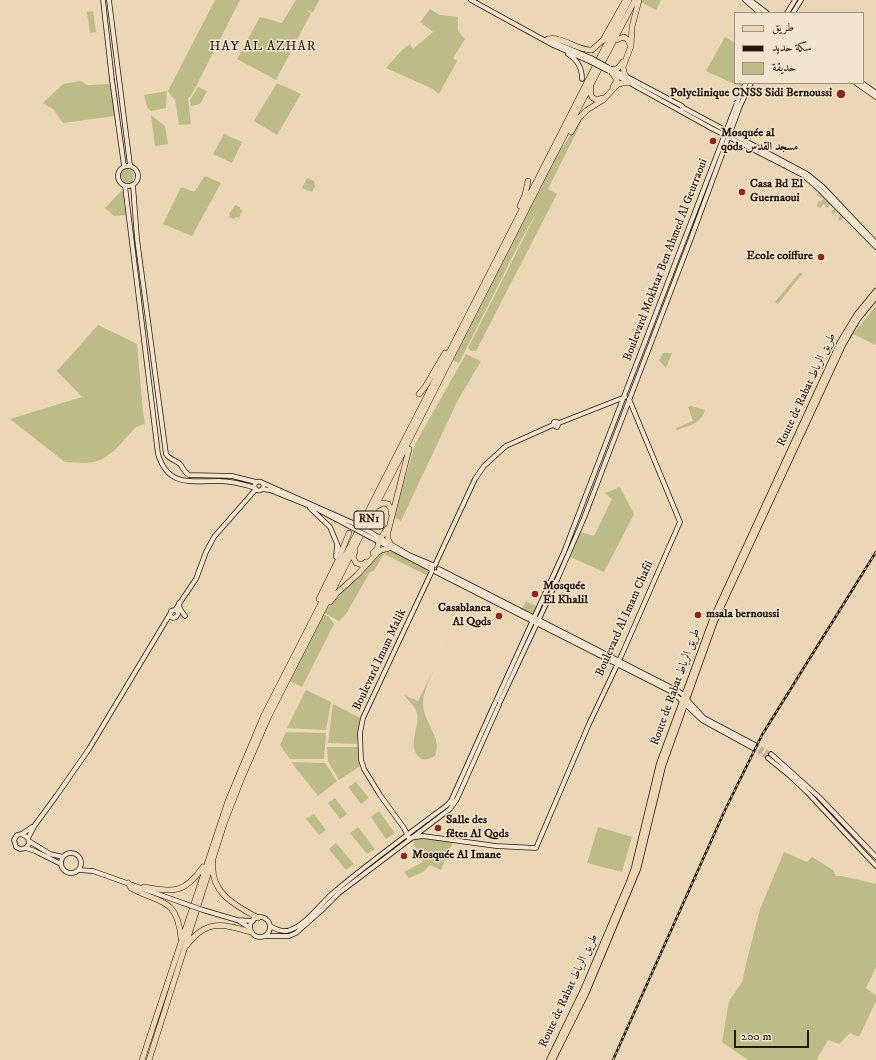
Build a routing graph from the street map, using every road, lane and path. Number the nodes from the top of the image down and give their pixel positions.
1 (471, 0) edge
2 (477, 0) edge
3 (625, 0) edge
4 (629, 0) edge
5 (635, 0) edge
6 (639, 0) edge
7 (745, 0) edge
8 (750, 0) edge
9 (795, 0) edge
10 (801, 0) edge
11 (103, 2) edge
12 (109, 2) edge
13 (759, 12) edge
14 (766, 12) edge
15 (788, 12) edge
16 (794, 12) edge
17 (540, 38) junction
18 (548, 39) junction
19 (615, 40) junction
20 (590, 59) junction
21 (611, 70) junction
22 (582, 79) dead end
23 (627, 80) junction
24 (592, 84) junction
25 (746, 84) edge
26 (751, 84) edge
27 (857, 84) edge
28 (863, 84) edge
29 (876, 93) edge
30 (876, 97) edge
31 (728, 134) junction
32 (550, 162) junction
33 (124, 166) junction
34 (130, 166) junction
35 (528, 181) dead end
36 (133, 185) junction
37 (125, 186) junction
38 (509, 236) junction
39 (876, 243) edge
40 (876, 247) edge
41 (876, 292) edge
42 (876, 297) edge
43 (463, 323) junction
44 (419, 394) dead end
45 (626, 398) junction
46 (419, 422) junction
47 (185, 473) junction
48 (180, 480) junction
49 (256, 482) junction
50 (263, 483) junction
51 (255, 489) junction
52 (262, 489) junction
53 (585, 499) junction
54 (590, 501) junction
55 (308, 506) junction
56 (376, 507) junction
57 (352, 525) junction
58 (349, 533) dead end
59 (380, 540) junction
60 (337, 542) junction
61 (357, 544) junction
62 (390, 546) junction
63 (340, 551) dead end
64 (336, 557) dead end
65 (435, 569) junction
66 (179, 603) junction
67 (320, 605) junction
68 (175, 610) junction
69 (170, 614) junction
70 (321, 614) junction
71 (185, 616) dead end
72 (174, 618) junction
73 (536, 621) junction
74 (162, 629) junction
75 (618, 663) junction
76 (684, 700) junction
77 (498, 702) junction
78 (754, 747) tunnel mouth
79 (769, 756) tunnel mouth
80 (799, 781) junction
81 (35, 825) junction
82 (404, 828) junction
83 (414, 831) junction
84 (419, 833) junction
85 (22, 834) junction
86 (407, 835) junction
87 (424, 836) junction
88 (412, 838) junction
89 (28, 840) junction
90 (26, 848) junction
91 (214, 854) junction
92 (63, 857) junction
93 (876, 857) edge
94 (206, 863) junction
95 (61, 864) junction
96 (81, 864) junction
97 (876, 866) edge
98 (78, 870) junction
99 (93, 872) junction
100 (128, 884) junction
101 (141, 889) junction
102 (258, 918) junction
103 (237, 920) junction
104 (253, 921) junction
105 (270, 926) junction
106 (251, 930) junction
107 (265, 936) junction
108 (181, 942) junction
109 (184, 950) junction
110 (142, 1060) edge
111 (149, 1060) edge
112 (549, 1060) edge
113 (553, 1060) edge

1 - 17 street
2 - 18 street
3 - 18 highway
4 - 38 highway, RN1
5 - 19 highway, RN1
6 - 23 highway
7 - 13 street
8 - 14 street
9 - 15 street
10 - 16 street
11 - 12 street
11 - 33 street
12 - 34 street
17 - 20 street
17 - 22 street
18 - 20 street
19 - 21 highway
19 - 24 highway, RN1
20 - 21 street, bridge
21 - 23 street
21 - 24 highway
23 - 31 street
23 - 32 highway
24 - 32 highway, RN1
25 - 31 street
26 - 31 street
27 - 30 street
28 - 29 street
31 - 39 street
31 - 40 street
31 - 45 street, Boulevard Mokhtar Ben Ahmed Al Geurraoui
32 - 46 highway, RN1
33 - 34 street
33 - 37 street
34 - 36 street
35 - 38 highway
36 - 37 street
36 - 47 street
37 - 48 street
38 - 43 highway, RN1
41 - 76 main road, Route de Rabat طريق الرباط
42 - 76 main road, Route de Rabat طريق الرباط
43 - 44 highway
43 - 67 highway, RN1
45 - 53 street
45 - 54 street
45 - 65 street, Boulevard Imam Malik
45 - 75 street, Boulevard Al Imam Chafii
46 - 56 highway, RN1
46 - 62 highway
47 - 48 street
47 - 49 street
48 - 51 street
49 - 50 street
49 - 51 street
50 - 52 street
50 - 57 street
51 - 52 street
51 - 66 street
52 - 55 street
53 - 54 street
53 - 73 street
54 - 73 street
55 - 57 street
55 - 60 street
56 - 59 highway
56 - 61 highway, RN1
57 - 59 street, bridge
58 - 67 highway
59 - 61 highway
59 - 62 street
60 - 63 street
60 - 64 street
61 - 70 highway, RN1
62 - 65 street
62 - 70 highway
65 - 73 street
65 - 82 street, Boulevard Imam Malik
66 - 68 street
66 - 71 street
67 - 94 highway, RN1
68 - 69 street
68 - 72 street
69 - 72 street
69 - 74 street
70 - 91 highway, RN1
72 - 74 street
73 - 75 street
73 - 77 street
74 - 81 street
75 - 76 street
75 - 87 street, Boulevard Al Imam Chafii
76 - 78 street
76 - 112 main road, Route de Rabat طريق الرباط
76 - 113 main road, Route de Rabat طريق الرباط
77 - 83 street
77 - 84 street
79 - 80 street
80 - 93 street
80 - 97 street
81 - 85 street
81 - 89 street
82 - 83 street
82 - 86 street
83 - 84 street
83 - 86 street
84 - 87 street
84 - 88 street
85 - 89 street
85 - 90 street
86 - 88 street
86 - 105 street
87 - 88 street
88 - 107 street
89 - 90 street
89 - 92 street
90 - 95 street
91 - 102 highway
91 - 109 highway, RN1
92 - 95 street
92 - 96 street
94 - 101 highway
94 - 108 highway, RN1
95 - 98 street
96 - 98 street
96 - 99 street
98 - 99 street
99 - 100 street
100 - 101 street
100 - 108 highway
101 - 103 street, bridge
102 - 104 street
102 - 105 street
103 - 104 street
103 - 106 street
104 - 106 street
105 - 107 street
106 - 107 street
106 - 109 highway
108 - 110 highway, RN1
109 - 111 highway, RN1

